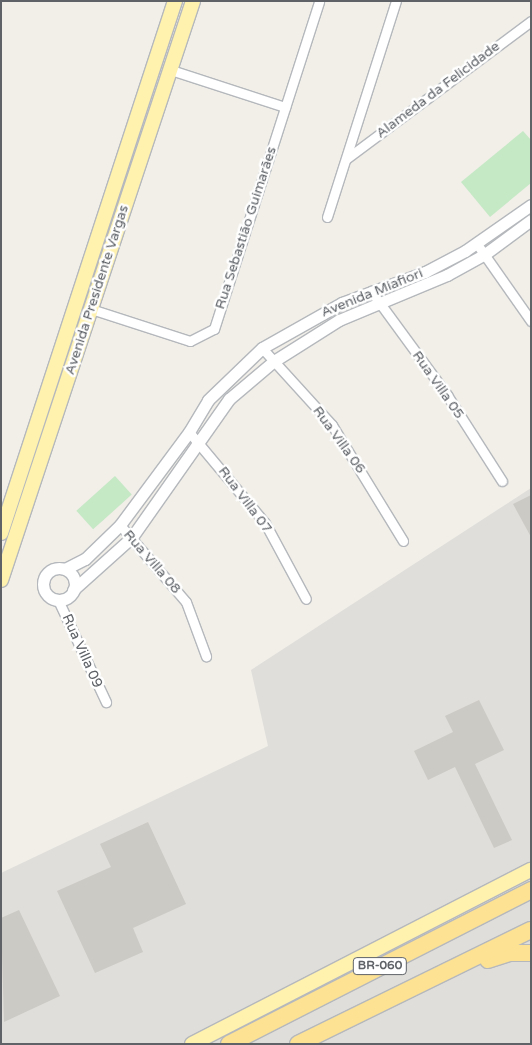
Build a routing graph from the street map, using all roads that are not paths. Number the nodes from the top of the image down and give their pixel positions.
1 (175, 1) edge
2 (193, 1) edge
3 (319, 1) edge
4 (396, 1) edge
5 (531, 20) edge
6 (170, 70) junction
7 (285, 107) junction
8 (346, 160) junction
9 (531, 205) edge
10 (327, 217) dead end
11 (531, 220) edge
12 (477, 244) junction
13 (485, 254) junction
14 (371, 291) junction
15 (380, 304) junction
16 (91, 309) junction
17 (531, 321) edge
18 (262, 348) junction
19 (274, 361) junction
20 (189, 432) junction
21 (198, 440) junction
22 (22, 471) junction
23 (36, 476) junction
24 (502, 481) dead end
25 (120, 525) junction
26 (1, 533) edge
27 (132, 537) junction
28 (404, 541) dead end
29 (65, 569) junction
30 (1, 580) edge
31 (73, 590) junction
32 (58, 600) junction
33 (306, 600) dead end
34 (206, 656) dead end
35 (106, 702) dead end
36 (531, 870) edge
37 (531, 890) edge
38 (531, 930) edge
39 (531, 954) edge
40 (324, 1032) junction
41 (192, 1044) edge
42 (229, 1044) edge
43 (298, 1044) edge

1 - 22 main road, Avenida Presidente Vargas
2 - 6 main road, Avenida Presidente Vargas
3 - 7 street, Rua Sebastião Guimarães
4 - 8 street, Alameda da Felicidade
5 - 8 street, Alameda da Felicidade
6 - 7 street
6 - 16 main road, Avenida Presidente Vargas
7 - 16 street, Rua Sebastião Guimarães
8 - 10 street, Alameda da Felicidade
9 - 12 street, Avenida Miafiori
11 - 13 street, Avenida Miafiori
12 - 13 street
12 - 14 street, Avenida Miafiori
13 - 15 street, Avenida Miafiori
13 - 17 street
14 - 15 street, Rua Villa 05
14 - 18 street, Avenida Miafiori
15 - 19 street, Avenida Miafiori
15 - 24 street, Rua Villa 05
16 - 23 main road, Avenida Presidente Vargas
18 - 19 street, Rua Villa 06
18 - 20 street, Avenida Miafiori
19 - 21 street, Avenida Miafiori
19 - 28 street, Rua Villa 06
20 - 21 street, Rua Villa 07
20 - 25 street, Avenida Miafiori
21 - 27 street, Avenida Miafiori
21 - 33 street, Rua Villa 07
22 - 23 main road
22 - 26 main road, Avenida Presidente Vargas
23 - 30 main road, Avenida Presidente Vargas
25 - 27 street, Rua Villa 08
25 - 29 street, Avenida Miafiori
27 - 31 street, Avenida Miafiori
27 - 34 street, Rua Villa 08
29 - 31 street
29 - 32 street
31 - 32 street
32 - 35 street, Rua Villa 09
36 - 41 main road
37 - 42 highway, BR-060
38 - 40 highway, BR-060
39 - 40 highway
40 - 43 highway, BR-060

